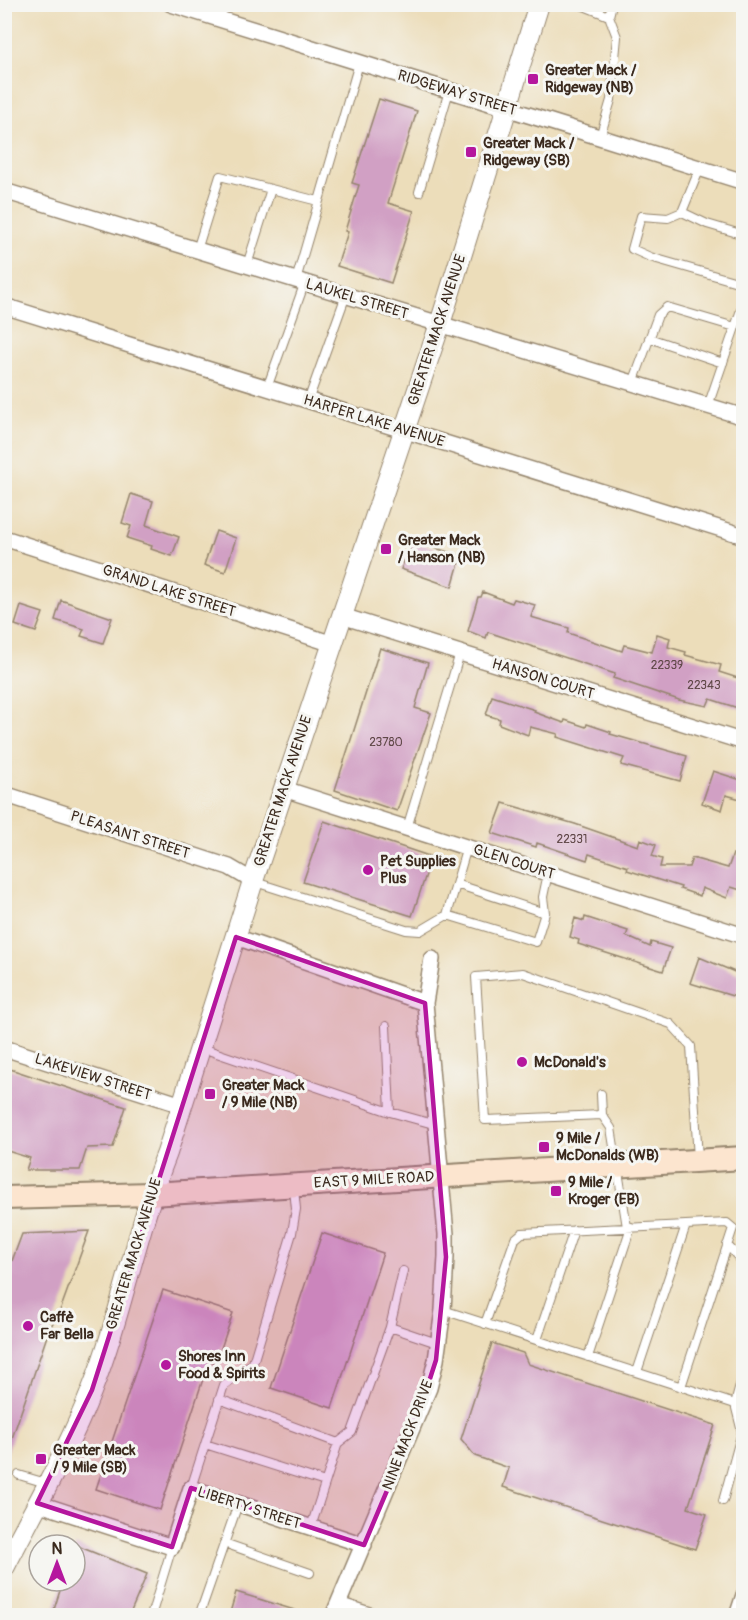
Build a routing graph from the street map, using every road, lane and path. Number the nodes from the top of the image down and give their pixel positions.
1 (171, 4) edge
2 (539, 4) edge
3 (579, 4) edge
4 (612, 4) edge
5 (609, 16) junction
6 (359, 63) junction
7 (449, 91) junction
8 (507, 108) junction
9 (600, 137) junction
10 (700, 168) junction
11 (744, 182) edge
12 (271, 189) junction
13 (4, 191) edge
14 (419, 192) dead end
15 (318, 201) junction
16 (682, 212) junction
17 (744, 235) edge
18 (198, 250) junction
19 (247, 265) junction
20 (301, 281) junction
21 (744, 284) edge
22 (346, 295) junction
23 (744, 301) edge
24 (4, 306) edge
25 (440, 324) junction
26 (735, 327) junction
27 (650, 338) junction
28 (723, 363) junction
29 (633, 383) junction
30 (267, 388) junction
31 (308, 401) junction
32 (708, 406) junction
33 (744, 417) edge
34 (404, 431) junction
35 (744, 536) edge
36 (4, 538) edge
37 (342, 616) junction
38 (333, 644) junction
39 (460, 653) junction
40 (744, 742) edge
41 (284, 789) junction
42 (4, 794) edge
43 (407, 828) junction
44 (467, 847) junction
45 (548, 873) junction
46 (254, 881) junction
47 (456, 884) junction
48 (545, 913) junction
49 (447, 915) junction
50 (744, 936) edge
51 (236, 937) junction
52 (432, 959) dead end
53 (425, 1003) junction
54 (386, 1026) dead end
55 (201, 1047) junction
56 (4, 1048) edge
57 (601, 1094) dead end
58 (182, 1105) junction
59 (390, 1112) junction
60 (602, 1115) junction
61 (437, 1125) junction
62 (744, 1158) edge
63 (699, 1161) junction
64 (616, 1166) junction
65 (441, 1177) junction
66 (293, 1185) junction
67 (151, 1194) junction
68 (4, 1198) edge
69 (686, 1225) junction
70 (629, 1227) junction
71 (574, 1230) junction
72 (727, 1245) junction
73 (744, 1263) edge
74 (403, 1271) dead end
75 (443, 1310) junction
76 (485, 1324) junction
77 (390, 1327) junction
78 (537, 1340) junction
79 (438, 1343) junction
80 (588, 1356) junction
81 (744, 1371) edge
82 (637, 1372) junction
83 (681, 1387) junction
84 (219, 1399) junction
85 (735, 1404) junction
86 (338, 1443) junction
87 (205, 1444) junction
88 (19, 1475) dead end
89 (325, 1482) junction
90 (48, 1484) junction
91 (191, 1488) junction
92 (723, 1501) dead end
93 (37, 1503) junction
94 (238, 1504) junction
95 (310, 1527) junction
96 (224, 1543) junction
97 (364, 1545) junction
98 (172, 1547) junction
99 (4, 1568) edge
100 (310, 1573) dead end
101 (744, 1595) edge
102 (336, 1610) edge
103 (151, 1616) edge
104 (199, 1616) edge
105 (372, 1616) edge
106 (737, 1616) edge

1 - 6 street, RIDGEWAY STREET
2 - 8 street, GREATER MACK AVENUE
3 - 5 lane
4 - 5 lane
5 - 9 lane
6 - 7 street, RIDGEWAY STREET
6 - 15 lane
7 - 8 street, RIDGEWAY STREET
7 - 14 lane
8 - 9 street, RIDGEWAY STREET
8 - 25 street, GREATER MACK AVENUE
9 - 10 street, RIDGEWAY STREET
10 - 11 street, RIDGEWAY STREET
10 - 16 lane
12 - 15 lane
12 - 18 lane
12 - 19 lane
13 - 18 street, LAUKEL STREET
15 - 20 lane
16 - 17 lane
16 - 21 lane
18 - 19 street, LAUKEL STREET
19 - 20 street, LAUKEL STREET
20 - 22 street, LAUKEL STREET
20 - 30 lane
22 - 25 street, LAUKEL STREET
22 - 31 lane
23 - 26 lane
24 - 30 street, HARPER LAKE AVENUE
25 - 29 street, LAUKEL STREET
25 - 34 street, GREATER MACK AVENUE
26 - 27 lane
26 - 28 lane
27 - 28 lane
27 - 29 lane
28 - 32 lane
29 - 32 street, LAUKEL STREET
30 - 31 street, HARPER LAKE AVENUE
31 - 34 street, HARPER LAKE AVENUE
32 - 33 street, LAUKEL STREET
34 - 35 street, HARPER LAKE AVENUE
34 - 37 street, GREATER MACK AVENUE
36 - 38 street, GRAND LAKE STREET
37 - 38 street, GREATER MACK AVENUE
37 - 39 street, HANSON COURT
38 - 41 street, GREATER MACK AVENUE
39 - 40 street, HANSON COURT
39 - 43 lane
41 - 43 street, GLEN COURT
41 - 46 street, GREATER MACK AVENUE
42 - 46 street, PLEASANT STREET
43 - 44 street, GLEN COURT
44 - 45 street, GLEN COURT
44 - 47 lane
45 - 48 lane
45 - 50 street, GLEN COURT
46 - 49 lane
46 - 51 street, GREATER MACK AVENUE
47 - 48 lane
47 - 49 lane
48 - 49 lane
51 - 53 street
51 - 55 street, GREATER MACK AVENUE
52 - 53 street, NINE MACK DRIVE
53 - 61 street, NINE MACK DRIVE
54 - 59 lane
55 - 58 street, GREATER MACK AVENUE
55 - 59 lane
56 - 58 street, LAKEVIEW STREET
57 - 60 lane
58 - 67 street, GREATER MACK AVENUE
59 - 61 lane
60 - 63 lane
60 - 64 lane
61 - 65 street, NINE MACK DRIVE
62 - 63 main road, EAST 9 MILE ROAD
63 - 64 main road, EAST 9 MILE ROAD
64 - 65 main road, EAST 9 MILE ROAD
64 - 70 lane
65 - 66 main road, EAST 9 MILE ROAD
65 - 75 street, NINE MACK DRIVE
66 - 67 main road, EAST 9 MILE ROAD
66 - 84 lane
67 - 68 main road, EAST 9 MILE ROAD
67 - 90 street, GREATER MACK AVENUE
69 - 70 lane
69 - 72 lane
69 - 82 lane
70 - 71 lane
70 - 80 lane
71 - 76 lane
71 - 78 lane
72 - 73 lane
72 - 83 lane
74 - 77 lane
75 - 76 lane
75 - 79 street, NINE MACK DRIVE
76 - 78 lane
77 - 79 lane
77 - 86 lane
78 - 80 lane
79 - 97 street, NINE MACK DRIVE
80 - 82 lane
81 - 85 lane
82 - 83 lane
83 - 85 lane
84 - 86 lane
84 - 87 lane
85 - 92 lane
86 - 89 lane
87 - 89 lane
87 - 91 lane
88 - 90 lane
89 - 95 lane
90 - 93 street, GREATER MACK AVENUE
91 - 94 street, LIBERTY STREET
91 - 98 street, LIBERTY STREET
93 - 98 street
93 - 99 street, GREATER MACK AVENUE
94 - 95 street, LIBERTY STREET
94 - 96 lane
95 - 97 street, LIBERTY STREET
96 - 100 lane
96 - 104 lane
97 - 102 street, NINE MACK DRIVE
98 - 103 lane
101 - 106 street
102 - 105 street

